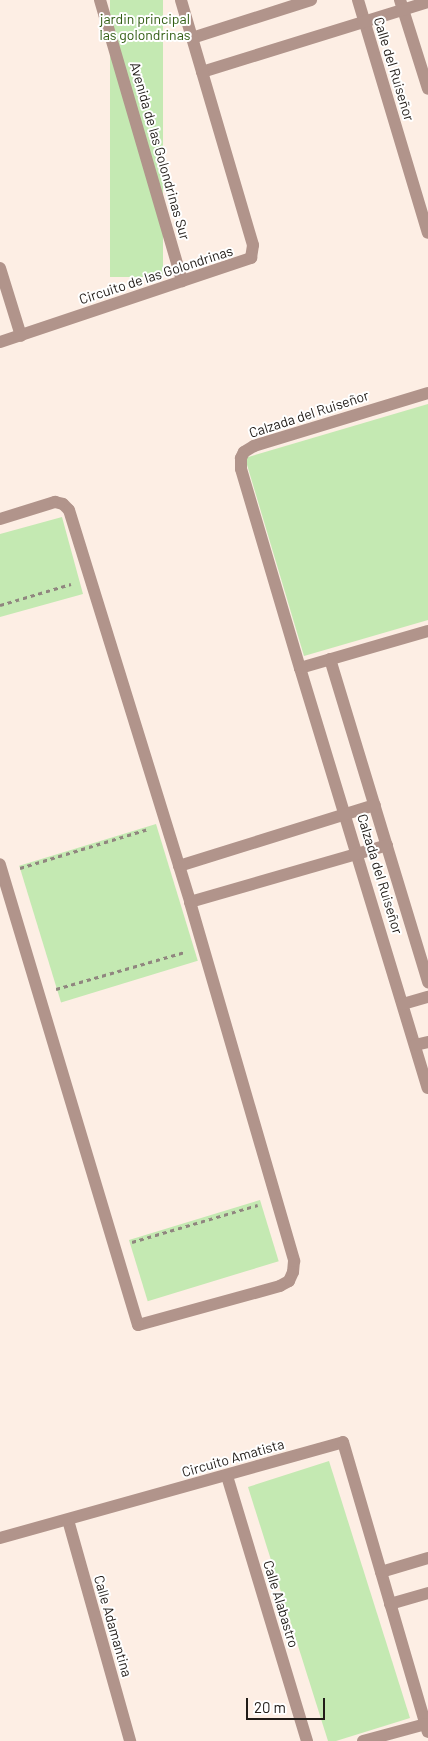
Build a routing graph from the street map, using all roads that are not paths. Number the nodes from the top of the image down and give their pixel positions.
1 (100, 0) edge
2 (180, 0) edge
3 (311, 0) edge
4 (358, 0) edge
5 (428, 2) edge
6 (402, 5) edge
7 (364, 22) junction
8 (192, 38) junction
9 (202, 72) junction
10 (428, 89) edge
11 (428, 232) edge
12 (0, 268) edge
13 (182, 281) junction
14 (21, 336) junction
15 (0, 342) edge
16 (428, 393) edge
17 (0, 519) edge
18 (428, 631) edge
19 (330, 660) junction
20 (300, 668) junction
21 (375, 805) junction
22 (346, 814) junction
23 (387, 845) junction
24 (358, 854) junction
25 (179, 866) junction
26 (1, 869) edge
27 (190, 902) junction
28 (428, 982) edge
29 (428, 997) edge
30 (403, 1004) junction
31 (428, 1042) edge
32 (415, 1045) junction
33 (428, 1088) edge
34 (227, 1476) junction
35 (68, 1520) junction
36 (0, 1538) edge
37 (428, 1558) edge
38 (381, 1572) junction
39 (428, 1593) edge
40 (390, 1604) junction
41 (427, 1728) edge
42 (130, 1741) edge
43 (308, 1741) edge
44 (363, 1741) edge

1 - 13 street, Avenida de las Golondrinas Sur
2 - 8 street, Circuito de las Golondrinas
3 - 8 street
4 - 7 street, Calle del Ruiseñor
5 - 6 street
6 - 7 street
6 - 10 street, Calle del Ruiseñor
7 - 9 street
7 - 11 street, Calle del Ruiseñor
8 - 9 street, Circuito de las Golondrinas
9 - 13 street, Circuito de las Golondrinas
12 - 14 street
13 - 14 street, Circuito de las Golondrinas
14 - 15 street, Circuito de las Golondrinas
16 - 20 street, Calzada del Ruiseñor
17 - 25 street
18 - 19 street
19 - 20 street
19 - 21 street, Calzada del Ruiseñor
20 - 22 street, Calzada del Ruiseñor
21 - 22 street
21 - 23 street, Calzada del Ruiseñor
22 - 24 street, Calzada del Ruiseñor
22 - 25 street
23 - 24 street
23 - 28 street, Calzada del Ruiseñor
24 - 27 street
24 - 30 street, Calzada del Ruiseñor
25 - 27 street
26 - 27 street
29 - 30 street
30 - 32 street, Calzada del Ruiseñor
31 - 32 street
32 - 33 street, Calzada del Ruiseñor
34 - 35 street, Circuito Amatista
34 - 38 street, Circuito Amatista
34 - 43 street, Calle Alabastro
35 - 36 street, Circuito Amatista
35 - 42 street, Calle Adamantina
37 - 38 street
38 - 40 street, Circuito Amatista
39 - 40 street
40 - 41 street, Circuito Amatista
41 - 44 street, Circuito Amatista

